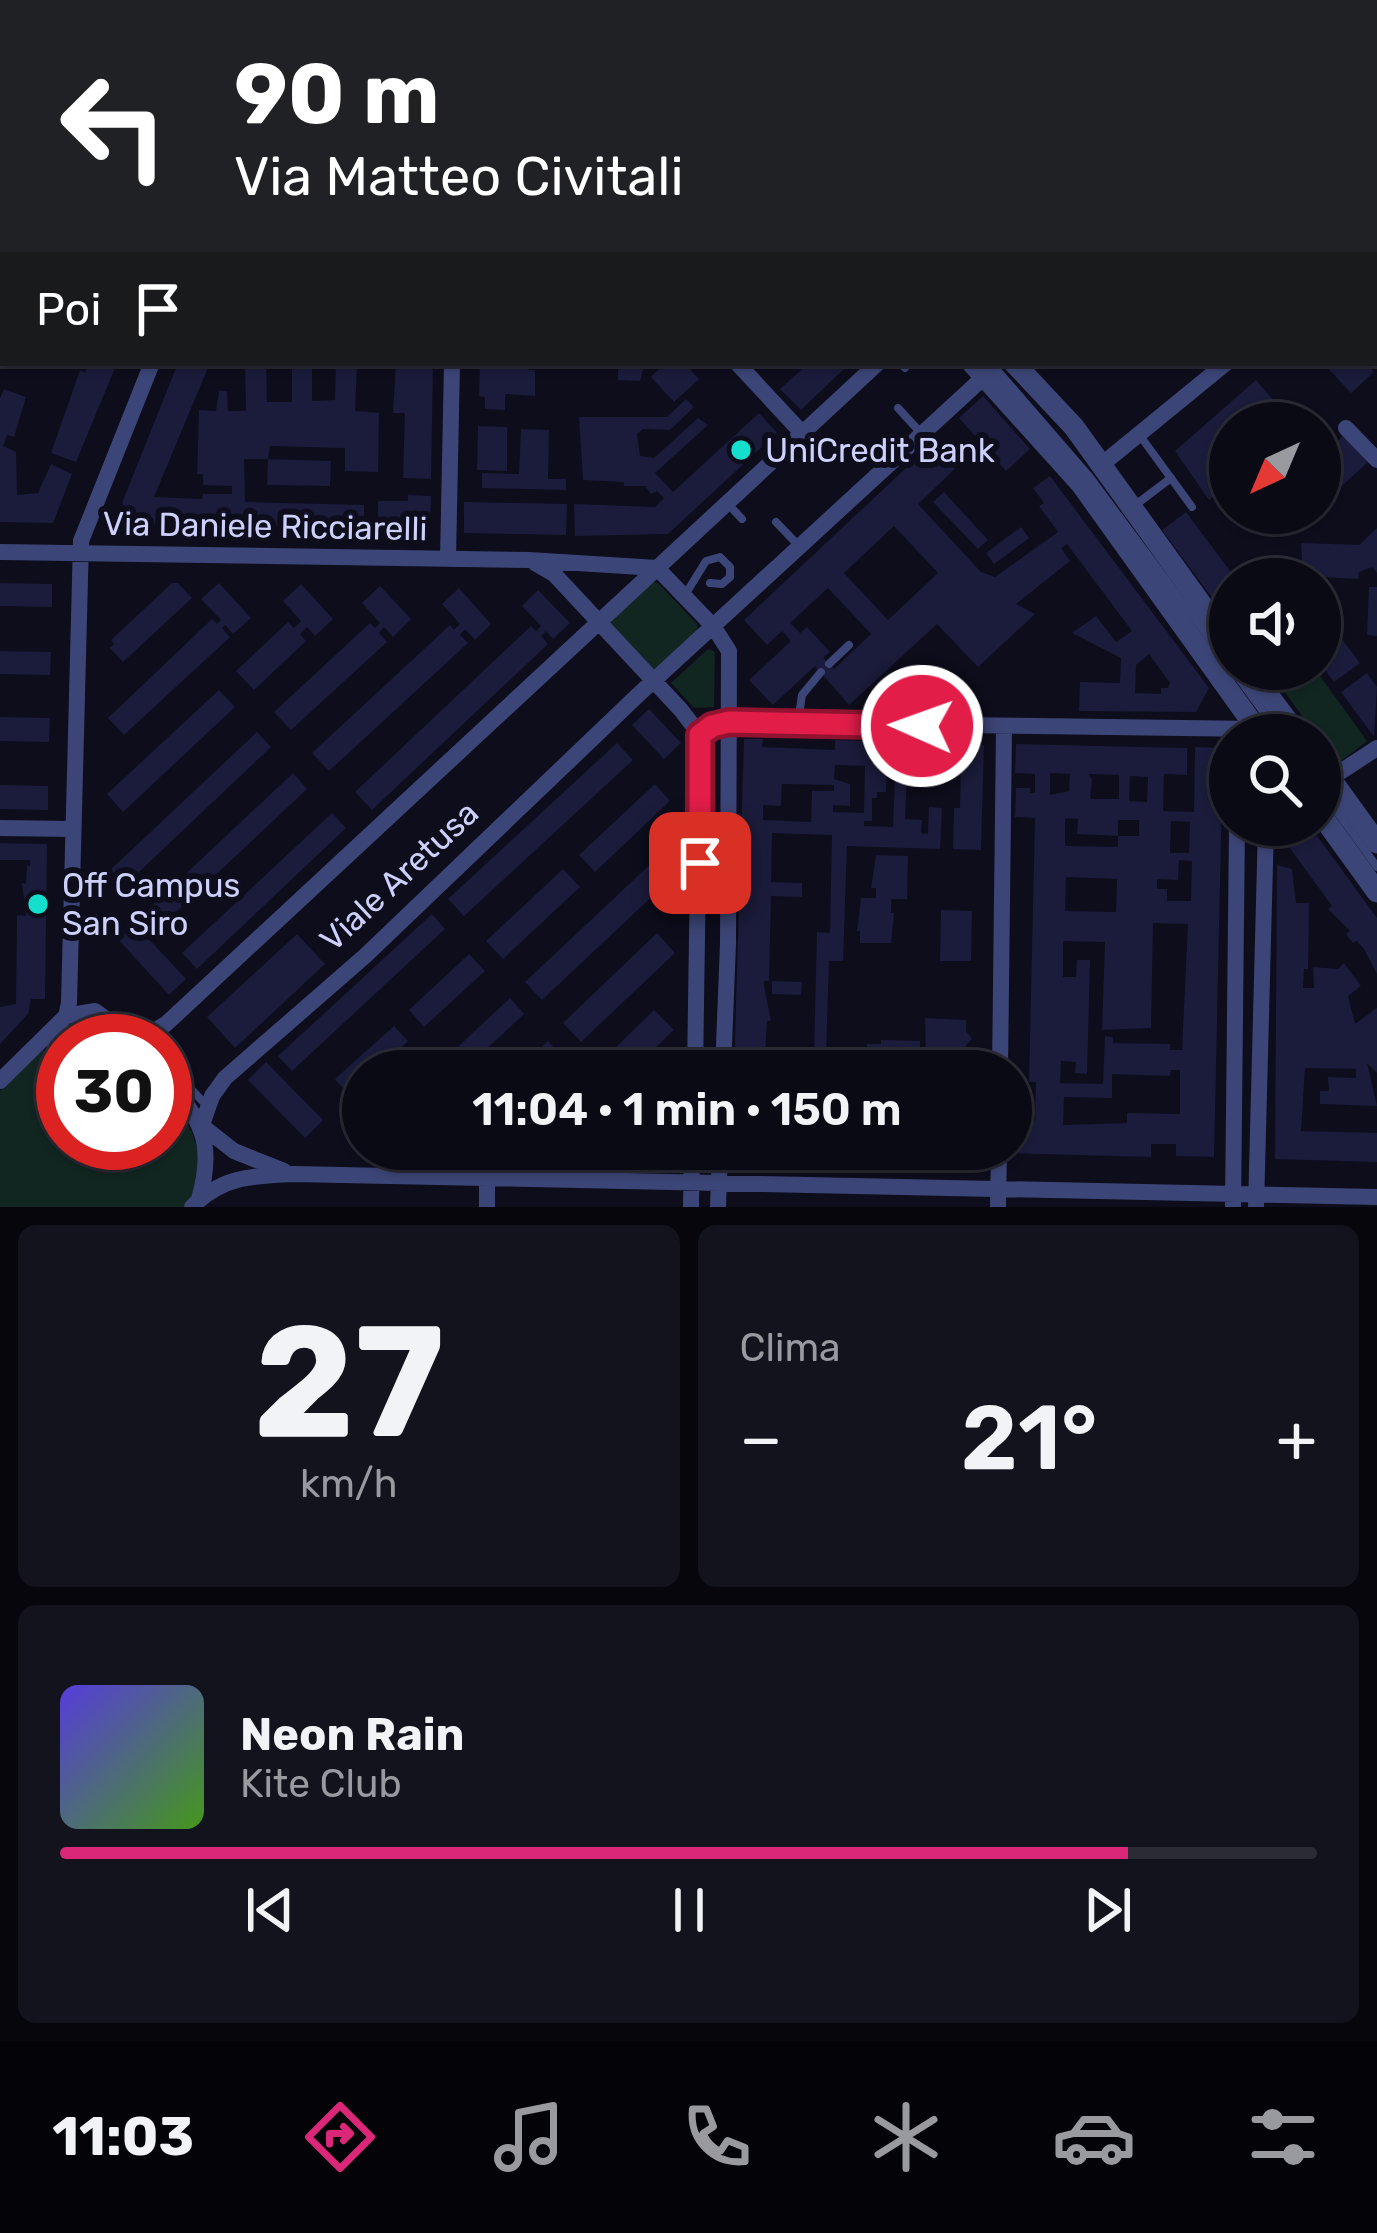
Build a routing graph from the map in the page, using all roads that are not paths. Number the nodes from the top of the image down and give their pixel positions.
1 (151, 366) edge
2 (452, 366) edge
3 (740, 366) edge
4 (875, 366) edge
5 (992, 366) edge
6 (1222, 366) edge
7 (898, 408) dead end
8 (1346, 428) dead end
9 (802, 433) junction
10 (921, 433) junction
11 (1140, 436) junction
12 (1377, 460) edge
13 (1100, 466) junction
14 (1171, 478) junction
15 (727, 502) junction
16 (1192, 507) dead end
17 (1131, 508) junction
18 (742, 519) dead end
19 (776, 522) dead end
20 (798, 545) junction
21 (0, 552) edge
22 (80, 553) junction
23 (448, 560) junction
24 (529, 560) junction
25 (657, 568) junction
26 (710, 584) dead end
27 (684, 596) junction
28 (1209, 615) edge
29 (598, 624) junction
30 (712, 626) junction
31 (1209, 638) edge
32 (849, 646) dead end
33 (829, 664) dead end
34 (821, 672) dead end
35 (653, 681) junction
36 (1255, 714) edge
37 (729, 722) junction
38 (798, 723) junction
39 (1209, 726) edge
40 (1004, 728) junction
41 (700, 735) junction
42 (1377, 748) edge
43 (1341, 770) edge
44 (1341, 803) edge
45 (1341, 811) edge
46 (0, 828) edge
47 (71, 829) junction
48 (1341, 842) edge
49 (1377, 843) edge
50 (1237, 846) edge
51 (1265, 846) edge
52 (1377, 867) edge
53 (1377, 892) edge
54 (699, 943) junction
55 (728, 944) junction
56 (66, 1014) edge
57 (177, 1014) edge
58 (36, 1047) edge
59 (696, 1050) edge
60 (724, 1050) edge
61 (1000, 1050) edge
62 (0, 1081) edge
63 (192, 1090) edge
64 (207, 1107) junction
65 (192, 1113) edge
66 (202, 1125) junction
67 (1234, 1144) junction
68 (1258, 1145) junction
69 (692, 1170) edge
70 (719, 1170) edge
71 (293, 1174) junction
72 (488, 1179) junction
73 (692, 1182) junction
74 (718, 1183) junction
75 (1377, 1196) edge
76 (998, 1198) edge
77 (1233, 1200) edge
78 (1257, 1200) edge
79 (195, 1204) edge
80 (487, 1207) edge
81 (691, 1207) edge
82 (718, 1207) edge

1 - 22 street
2 - 23 street
3 - 9 street
4 - 9 street, Viale Aretusa
5 - 10 street, Viale Aretusa
5 - 13 street
5 - 31 lane
5 - 36 street
6 - 11 street
7 - 10 lane
8 - 12 street
9 - 15 street, Viale Aretusa
10 - 20 street, Viale Aretusa
11 - 13 street
11 - 14 lane
13 - 17 street
14 - 16 lane
14 - 17 lane
15 - 18 lane
15 - 25 street, Viale Aretusa
17 - 28 street
19 - 20 lane
20 - 30 street, Viale Aretusa
21 - 22 street, Via Daniele Ricciarelli
22 - 23 street, Via Daniele Ricciarelli
22 - 47 street
23 - 24 street, Via Daniele Ricciarelli
24 - 25 street, Via Daniele Ricciarelli
24 - 29 street
25 - 27 street
25 - 29 street, Viale Aretusa
26 - 27 lane
27 - 30 street
29 - 35 street
29 - 57 street, Viale Aretusa
30 - 35 street, Viale Aretusa
30 - 37 street
32 - 33 lane
34 - 38 lane
35 - 41 street
35 - 64 street, Viale Aretusa
37 - 38 street
37 - 41 street
37 - 55 street
38 - 40 street
39 - 40 street
40 - 61 street
41 - 54 street
42 - 43 street
44 - 49 street
45 - 52 lane
46 - 47 street
47 - 56 street
48 - 53 street
50 - 67 street
51 - 68 street
54 - 55 lane
54 - 59 street
55 - 60 street
58 - 62 street
63 - 64 lane
64 - 66 street, Viale Aretusa
65 - 66 street
66 - 71 street
66 - 79 street, Viale Aretusa
67 - 68 lane
67 - 77 street
68 - 78 street
69 - 73 street
70 - 74 street
71 - 72 street
71 - 79 street
72 - 73 street
72 - 80 street
73 - 74 street
73 - 81 street
74 - 76 street
74 - 82 street
75 - 78 street
76 - 77 street
77 - 78 street

